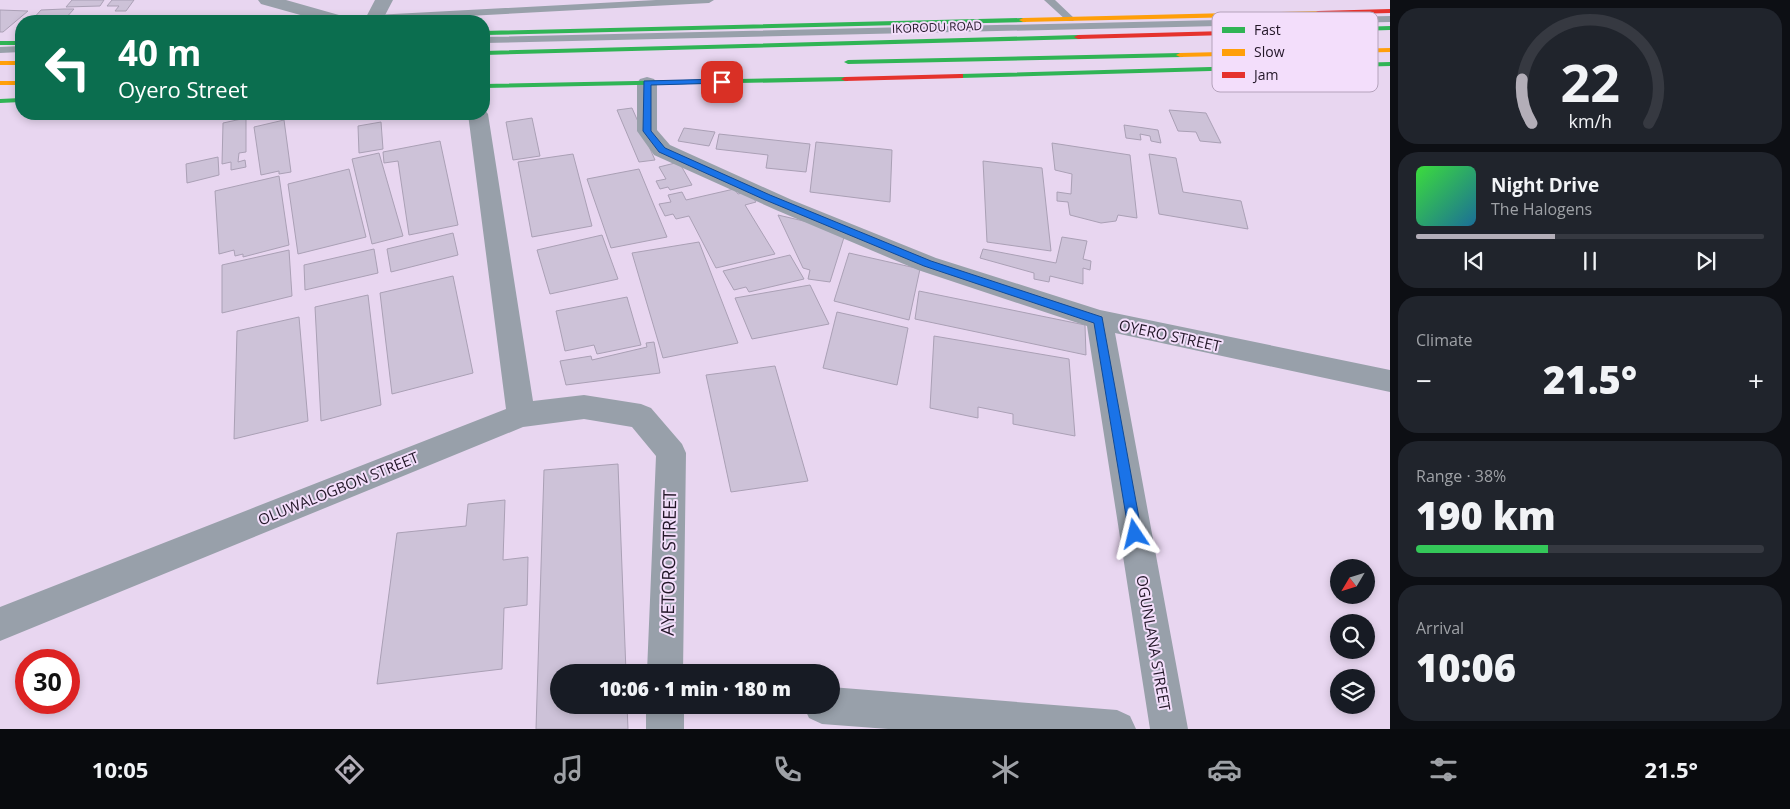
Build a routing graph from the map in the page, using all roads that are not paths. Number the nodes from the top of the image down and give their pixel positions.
1 (267, 0) edge
2 (384, 0) edge
3 (709, 0) edge
4 (1049, 0) edge
5 (319, 15) edge
6 (376, 15) edge
7 (445, 15) edge
8 (1212, 16) edge
9 (1070, 19) junction
10 (1212, 23) edge
11 (490, 33) edge
12 (1212, 33) edge
13 (490, 40) edge
14 (0, 43) edge
15 (15, 43) edge
16 (15, 49) edge
17 (0, 50) edge
18 (490, 53) edge
19 (1212, 54) edge
20 (835, 62) dead end
21 (0, 63) edge
22 (15, 63) edge
23 (1212, 69) edge
24 (0, 83) edge
25 (15, 83) edge
26 (647, 83) junction
27 (490, 86) edge
28 (15, 100) edge
29 (0, 101) edge
30 (479, 120) edge
31 (1099, 320) junction
32 (1390, 382) edge
33 (521, 415) junction
34 (671, 453) joint
35 (0, 624) edge
36 (665, 664) edge
37 (840, 706) edge
38 (665, 714) edge
39 (665, 729) edge
40 (1117, 729) edge
41 (1169, 729) edge

1 - 5 street
2 - 6 street
3 - 7 lane
4 - 9 lane
8 - 9 main road, IKORODU ROAD
9 - 11 main road, IKORODU ROAD
10 - 13 lane
12 - 18 main road, IKORODU ROAD
14 - 15 main road
16 - 17 lane
19 - 20 main road
21 - 22 main road
23 - 26 main road
24 - 25 main road
26 - 27 main road
26 - 31 street, OYERO STREET
28 - 29 main road
30 - 33 street
31 - 32 street, OYERO STREET
31 - 41 street, OGUNLANA STREET
33 - 34 street, OLUWALOGBON STREET
33 - 35 street, OLUWALOGBON STREET
34 - 36 street, AYETORO STREET
37 - 40 street
38 - 39 street

